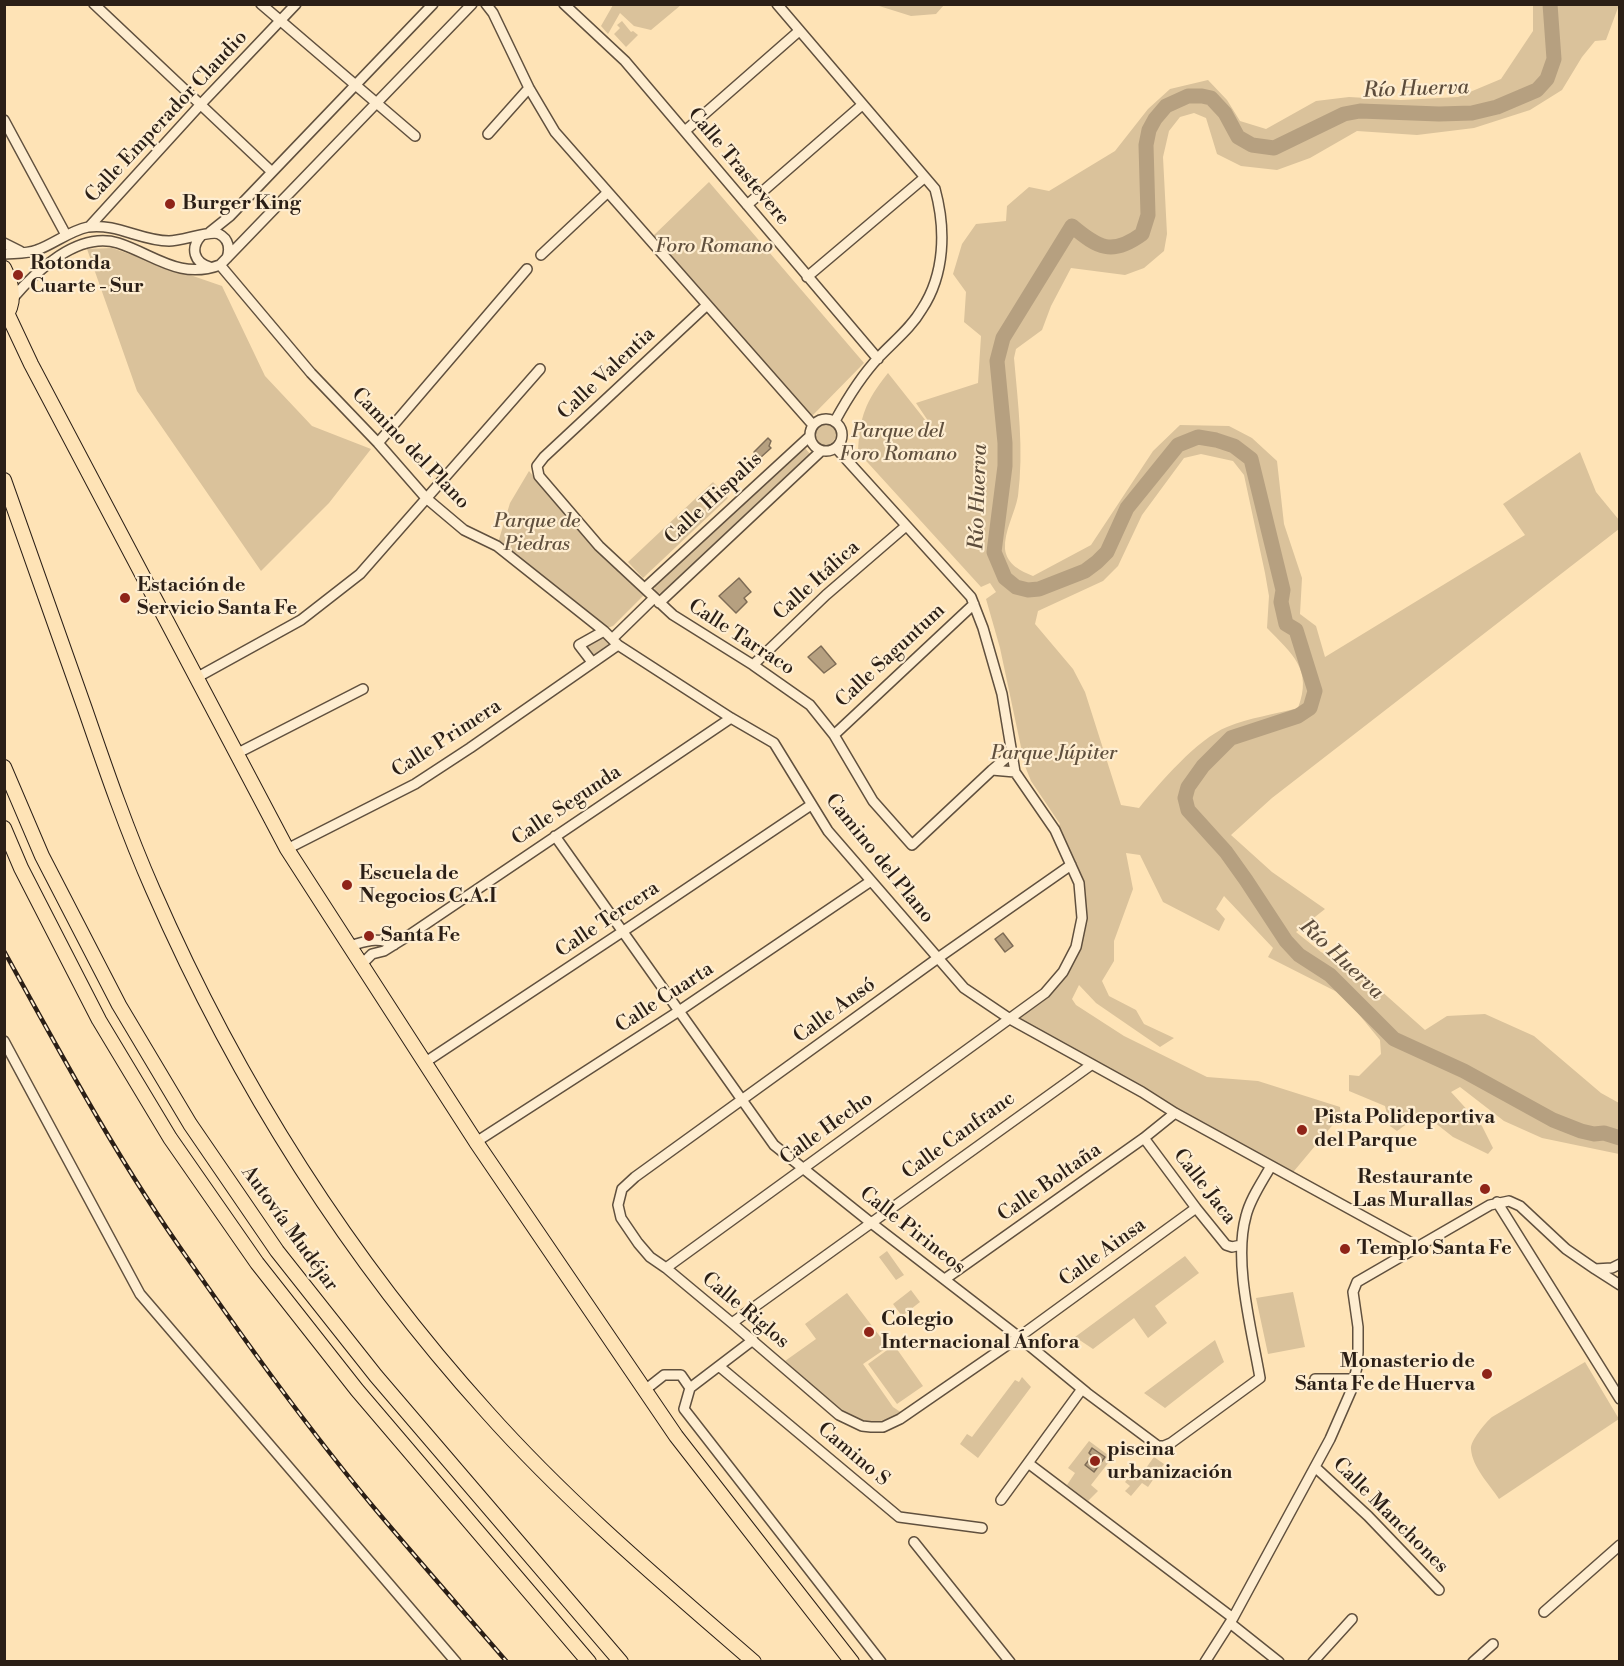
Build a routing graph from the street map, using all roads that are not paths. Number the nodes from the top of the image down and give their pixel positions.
1 (94, 4) edge
2 (261, 4) edge
3 (296, 4) edge
4 (434, 4) edge
5 (472, 4) edge
6 (486, 4) edge
7 (564, 4) edge
8 (777, 4) edge
9 (493, 9) edge
10 (280, 21) junction
11 (799, 31) junction
12 (357, 85) junction
13 (529, 88) junction
14 (378, 103) junction
15 (201, 104) junction
16 (862, 105) junction
17 (4, 120) edge
18 (685, 131) junction
19 (488, 134) dead end
20 (415, 136) dead end
21 (272, 172) junction
22 (924, 177) junction
23 (607, 193) junction
24 (747, 205) junction
25 (89, 227) junction
26 (206, 234) junction
27 (66, 235) junction
28 (4, 243) edge
29 (25, 253) junction
30 (4, 254) edge
31 (541, 255) dead end
32 (219, 263) junction
33 (4, 268) edge
34 (527, 269) dead end
35 (807, 277) junction
36 (12, 299) junction
37 (707, 306) junction
38 (6, 317) edge
39 (878, 359) junction
40 (540, 369) dead end
41 (835, 422) junction
42 (813, 424) junction
43 (809, 436) junction
44 (378, 443) junction
45 (836, 448) junction
46 (821, 451) junction
47 (537, 471) joint
48 (4, 480) edge
49 (426, 498) junction
50 (906, 526) junction
51 (645, 588) junction
52 (656, 601) junction
53 (974, 604) junction
54 (604, 631) junction
55 (615, 642) junction
56 (592, 662) junction
57 (753, 665) junction
58 (196, 678) junction
59 (363, 689) dead end
60 (731, 718) junction
61 (834, 735) junction
62 (1012, 753) junction
63 (236, 754) junction
64 (4, 766) edge
65 (992, 770) junction
66 (1015, 772) junction
67 (811, 805) junction
68 (4, 828) edge
69 (555, 836) junction
70 (287, 849) junction
71 (1071, 865) junction
72 (871, 881) junction
73 (622, 932) junction
74 (394, 945) junction
75 (349, 946) junction
76 (938, 958) junction
77 (361, 964) junction
78 (679, 1011) junction
79 (1010, 1019) junction
80 (4, 1041) edge
81 (424, 1063) junction
82 (1091, 1065) junction
83 (742, 1100) junction
84 (1175, 1113) junction
85 (1144, 1138) junction
86 (476, 1142) junction
87 (1271, 1166) junction
88 (803, 1169) junction
89 (622, 1189) joint
90 (1497, 1202) junction
91 (1196, 1208) junction
92 (870, 1222) junction
93 (1241, 1245) junction
94 (1419, 1247) junction
95 (1620, 1264) edge
96 (666, 1268) junction
97 (1594, 1269) junction
98 (945, 1279) junction
99 (1620, 1285) edge
100 (732, 1323) junction
101 (1019, 1337) junction
102 (753, 1340) junction
103 (720, 1367) junction
104 (1315, 1379) dead end
105 (1354, 1379) junction
106 (690, 1388) junction
107 (1082, 1389) junction
108 (645, 1390) junction
109 (1620, 1399) edge
110 (883, 1426) joint
111 (1158, 1446) joint
112 (1028, 1463) junction
113 (1315, 1467) junction
114 (1001, 1500) dead end
115 (982, 1528) dead end
116 (914, 1542) dead end
117 (1620, 1545) edge
118 (1439, 1590) dead end
119 (1544, 1611) dead end
120 (1352, 1619) dead end
121 (1232, 1620) junction
122 (1493, 1644) dead end
123 (456, 1662) edge
124 (589, 1662) edge
125 (621, 1662) edge
126 (754, 1662) edge
127 (852, 1662) edge
128 (881, 1662) edge
129 (1010, 1662) edge
130 (1205, 1662) edge
131 (1279, 1662) edge
132 (1313, 1662) edge
133 (1473, 1662) edge

1 - 15 street
2 - 10 street
3 - 10 street, Calle Emperador Claudio
4 - 12 street
5 - 14 street
6 - 9 street
7 - 18 street, Calle Trastevere
8 - 11 street
9 - 13 street
10 - 12 street
10 - 15 street, Calle Emperador Claudio
11 - 16 street
11 - 18 street
12 - 14 street
12 - 21 street
13 - 19 street
13 - 23 street
14 - 20 street
14 - 32 street
15 - 21 street
15 - 25 street, Calle Emperador Claudio
16 - 22 street
16 - 24 street
17 - 27 street
18 - 24 street, Calle Trastevere
21 - 26 street
22 - 35 street
22 - 39 street
23 - 31 street
23 - 37 street
24 - 35 street, Calle Trastevere
25 - 26 street
25 - 27 street
26 - 32 street
26 - 32 street
27 - 29 street
28 - 29 street
29 - 30 street
32 - 36 street
32 - 44 street, Camino del Plano
33 - 36 highway
34 - 44 street
35 - 39 street, Calle Trastevere
36 - 38 highway
37 - 42 street
37 - 47 street, Calle Valentia
38 - 58 highway
39 - 41 street
40 - 49 street
41 - 42 street
41 - 45 street
42 - 43 street
43 - 46 street
43 - 51 street, Calle Hispalis
44 - 49 street, Camino del Plano
45 - 46 street
45 - 50 street
46 - 52 street, Calle Hispalis
47 - 51 street, Calle Tarraco
48 - 126 highway
49 - 54 street, Camino del Plano
49 - 58 street
50 - 53 street
50 - 57 street, Calle Itálica
51 - 52 street, Calle Tarraco
52 - 55 street, Calle Hispalis
52 - 57 street, Calle Tarraco
53 - 61 street, Calle Saguntum
53 - 62 street
54 - 55 street, Camino del Plano
54 - 56 street
55 - 56 street, Calle Primera
55 - 60 street, Camino del Plano
56 - 70 street, Calle Primera
57 - 61 street, Calle Tarraco
58 - 63 highway
59 - 63 street
60 - 67 street, Camino del Plano
60 - 69 street, Calle Segunda
61 - 65 street, Calle Tarraco
62 - 65 street
62 - 66 street
63 - 70 highway
64 - 125 highway, Autovía Mudéjar
65 - 66 street
66 - 71 street, Calle Hecho
67 - 72 street, Camino del Plano
67 - 73 street, Calle Tercera
68 - 124 highway
69 - 73 street, Calle Pirineos
69 - 74 street, Calle Segunda
70 - 75 highway
71 - 76 street, Calle Ansó
71 - 79 street, Calle Hecho
72 - 76 street, Camino del Plano
72 - 78 street, Calle Cuarta
73 - 78 street, Calle Pirineos
73 - 81 street, Calle Tercera
74 - 75 street
74 - 77 street, Calle Segunda
75 - 77 highway
76 - 79 street, Camino del Plano
76 - 83 street, Calle Ansó
77 - 81 highway
78 - 83 street, Calle Pirineos
78 - 86 street, Calle Cuarta
79 - 82 street, Camino del Plano
79 - 88 street, Calle Hecho
80 - 123 street
81 - 86 highway
82 - 84 street, Camino del Plano
82 - 92 street, Calle Canfranc
83 - 88 street, Calle Pirineos
83 - 89 street, Calle Ansó
84 - 85 street, Calle Boltaña
84 - 87 street, Camino del Plano
85 - 91 street, Calle Jaca
85 - 98 street, Calle Boltaña
86 - 108 highway
87 - 93 street, Calle Jaca
87 - 94 street, Camino del Plano
88 - 92 street, Calle Pirineos
88 - 96 street, Calle Hecho
89 - 96 street, Calle Riglos
90 - 94 street
90 - 97 street
90 - 109 street
91 - 93 street, Calle Jaca
91 - 101 street, Calle Ainsa
92 - 98 street, Calle Pirineos
92 - 100 street, Calle Canfranc
93 - 111 street, Calle Jaca
94 - 105 street
95 - 97 street
96 - 100 street, Calle Riglos
97 - 99 street
98 - 101 street, Calle Pirineos
100 - 102 street, Calle Riglos
101 - 107 street, Calle Pirineos
101 - 110 street, Calle Ainsa
102 - 103 street
102 - 110 street, Calle Riglos
103 - 106 street
103 - 115 street, Camino S
104 - 105 street
105 - 113 street
106 - 108 street
106 - 128 street
107 - 111 street, Calle Pirineos
107 - 112 street
108 - 127 highway
112 - 114 street
112 - 121 street
113 - 118 street, Calle Manchones
113 - 121 street
116 - 129 street
117 - 119 street
120 - 132 street
121 - 130 street
121 - 131 street
122 - 133 street

